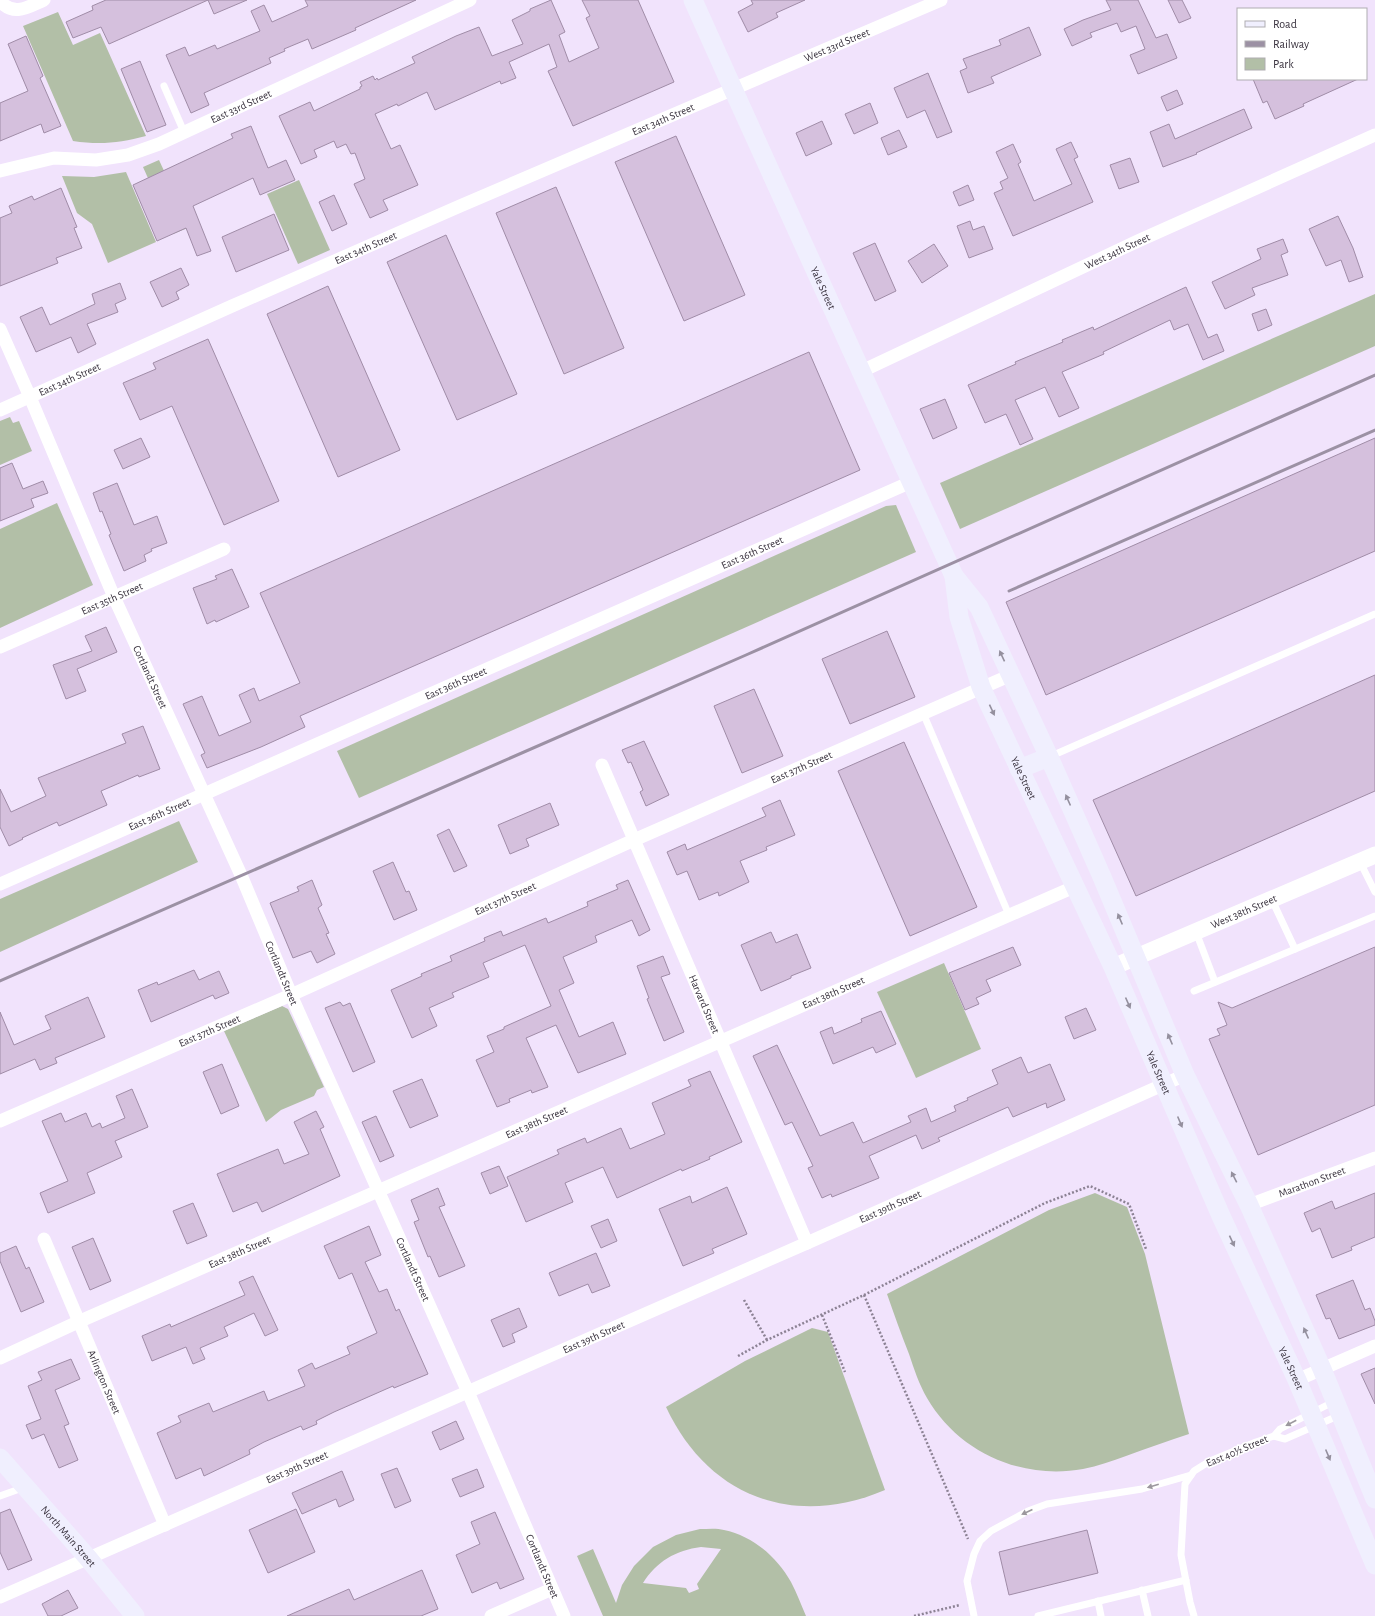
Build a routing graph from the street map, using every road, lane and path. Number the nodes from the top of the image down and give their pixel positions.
1 (44, 0) edge
2 (470, 0) edge
3 (693, 0) edge
4 (941, 0) edge
5 (0, 1) edge
6 (164, 86) dead end
7 (732, 89) junction
8 (184, 132) junction
9 (1375, 135) edge
10 (0, 171) edge
11 (0, 329) edge
12 (862, 371) junction
13 (30, 397) junction
14 (0, 410) edge
15 (911, 482) junction
16 (224, 549) dead end
17 (954, 576) junction
18 (114, 597) junction
19 (1375, 614) edge
20 (0, 647) edge
21 (1011, 675) junction
22 (981, 687) junction
23 (923, 713) junction
24 (1049, 757) junction
25 (602, 765) dead end
26 (1019, 769) junction
27 (204, 795) junction
28 (634, 840) junction
29 (1368, 859) edge
30 (0, 884) edge
31 (1074, 887) junction
32 (1375, 892) edge
33 (1272, 900) junction
34 (1009, 915) junction
35 (1375, 916) edge
36 (1196, 932) junction
37 (1294, 949) junction
38 (1136, 958) junction
39 (1113, 967) junction
40 (1215, 982) junction
41 (1194, 991) dead end
42 (291, 995) junction
43 (721, 1041) junction
44 (1185, 1075) junction
45 (1164, 1084) junction
46 (0, 1121) edge
47 (1375, 1158) edge
48 (379, 1191) junction
49 (1249, 1205) junction
50 (44, 1239) dead end
51 (807, 1243) junction
52 (1146, 1249) dead end
53 (864, 1295) junction
54 (744, 1300) dead end
55 (822, 1315) junction
56 (78, 1322) junction
57 (767, 1340) junction
58 (1375, 1346) edge
59 (738, 1356) dead end
60 (0, 1358) edge
61 (1322, 1368) junction
62 (845, 1372) dead end
63 (1297, 1380) junction
64 (468, 1392) junction
65 (1338, 1408) junction
66 (1313, 1419) junction
67 (1274, 1436) junction
68 (0, 1458) edge
69 (1191, 1475) junction
70 (25, 1486) junction
71 (0, 1496) edge
72 (1375, 1499) edge
73 (165, 1524) junction
74 (969, 1541) dead end
75 (88, 1558) junction
76 (1375, 1565) edge
77 (1186, 1580) junction
78 (552, 1589) junction
79 (1142, 1590) junction
80 (1, 1594) edge
81 (959, 1599) dead end
82 (1098, 1601) junction
83 (134, 1616) edge
84 (491, 1616) edge
85 (564, 1616) edge
86 (914, 1616) edge
87 (974, 1616) edge
88 (1038, 1616) edge
89 (1101, 1616) edge
90 (1148, 1616) edge
91 (1194, 1616) edge

1 - 5 street
2 - 8 street, East 33rd Street
3 - 7 main road, Yale Street
4 - 7 street, West 33rd Street
6 - 8 lane
7 - 12 main road, Yale Street
7 - 13 street, East 34th Street
8 - 10 street, East 33rd Street
9 - 12 street, West 34th Street
11 - 13 street, Cortlandt Street
12 - 15 main road, Yale Street
13 - 14 street, East 34th Street
13 - 18 street, Cortlandt Street
15 - 17 main road, Yale Street
15 - 27 street, East 36th Street
16 - 18 street, East 35th Street
21 -> 17 main road, Yale Street
17 - 22 main road, Yale Street
18 - 20 street, East 35th Street
18 - 27 street, Cortlandt Street
19 - 24 lane
21 - 22 street, East 37th Street
21 - 24 main road, Yale Street
22 - 23 street, East 37th Street
22 -> 26 main road, Yale Street
23 - 28 street, East 37th Street
23 - 34 lane
24 - 26 main road
38 -> 24 main road, Yale Street
25 - 28 street, Harvard Street
26 - 31 main road, Yale Street
27 - 30 street, East 36th Street
27 - 42 street, Cortlandt Street
28 - 42 street, East 37th Street
28 - 43 street, Harvard Street
29 - 32 lane
29 - 33 street, West 38th Street
31 - 34 street, East 38th Street
31 - 39 main road, Yale Street
33 - 36 street, West 38th Street
33 - 37 lane
34 - 43 street, East 38th Street
35 - 37 lane
36 - 38 street, West 38th Street
36 - 40 lane
37 - 40 lane
38 - 39 street, West 38th Street
44 -> 38 main road, Yale Street
39 -> 45 main road, Yale Street
40 - 41 lane
42 - 46 street, East 37th Street
42 - 48 street, Cortlandt Street
43 - 48 street, East 38th Street
43 - 51 street, Harvard Street
44 - 45 street, East 39th Street
49 -> 44 main road, Yale Street
45 - 51 street, East 39th Street
45 -> 63 main road, Yale Street
47 - 49 street, Marathon Street
48 - 56 street, East 38th Street
48 - 64 street, Cortlandt Street
61 -> 49 main road, Yale Street
50 - 56 street, Arlington Street
51 - 64 street, East 39th Street
52 - 53 path
53 - 55 path
53 - 74 path
54 - 57 path
55 - 57 path
55 - 62 path
56 - 60 street, East 38th Street
56 - 73 street, Arlington Street
57 - 59 path
58 - 61 street
61 - 63 street
61 - 65 main road, Yale Street
63 - 66 main road, Yale Street
64 - 73 street, East 39th Street
64 - 78 street, Cortlandt Street
65 - 66 lane, East 40½ Street
65 - 66 lane, East 40½ Street
65 - 72 main road, Yale Street
66 -> 67 lane, East 40½ Street
66 - 67 lane, East 40½ Street
66 -> 76 main road, Yale Street
67 - 69 lane, East 40½ Street
68 - 70 main road, North Main Street
69 - 77 lane, East 40½ Street
69 -> 87 lane
70 - 71 lane
70 - 75 main road, North Main Street
73 - 75 street, East 39th Street
75 - 80 street, East 39th Street
75 - 83 main road, North Main Street
77 - 79 lane
77 - 91 lane
78 - 84 street
78 - 85 street, Cortlandt Street
79 - 82 lane
79 - 90 lane
81 - 86 path
82 - 88 lane
82 - 89 lane

